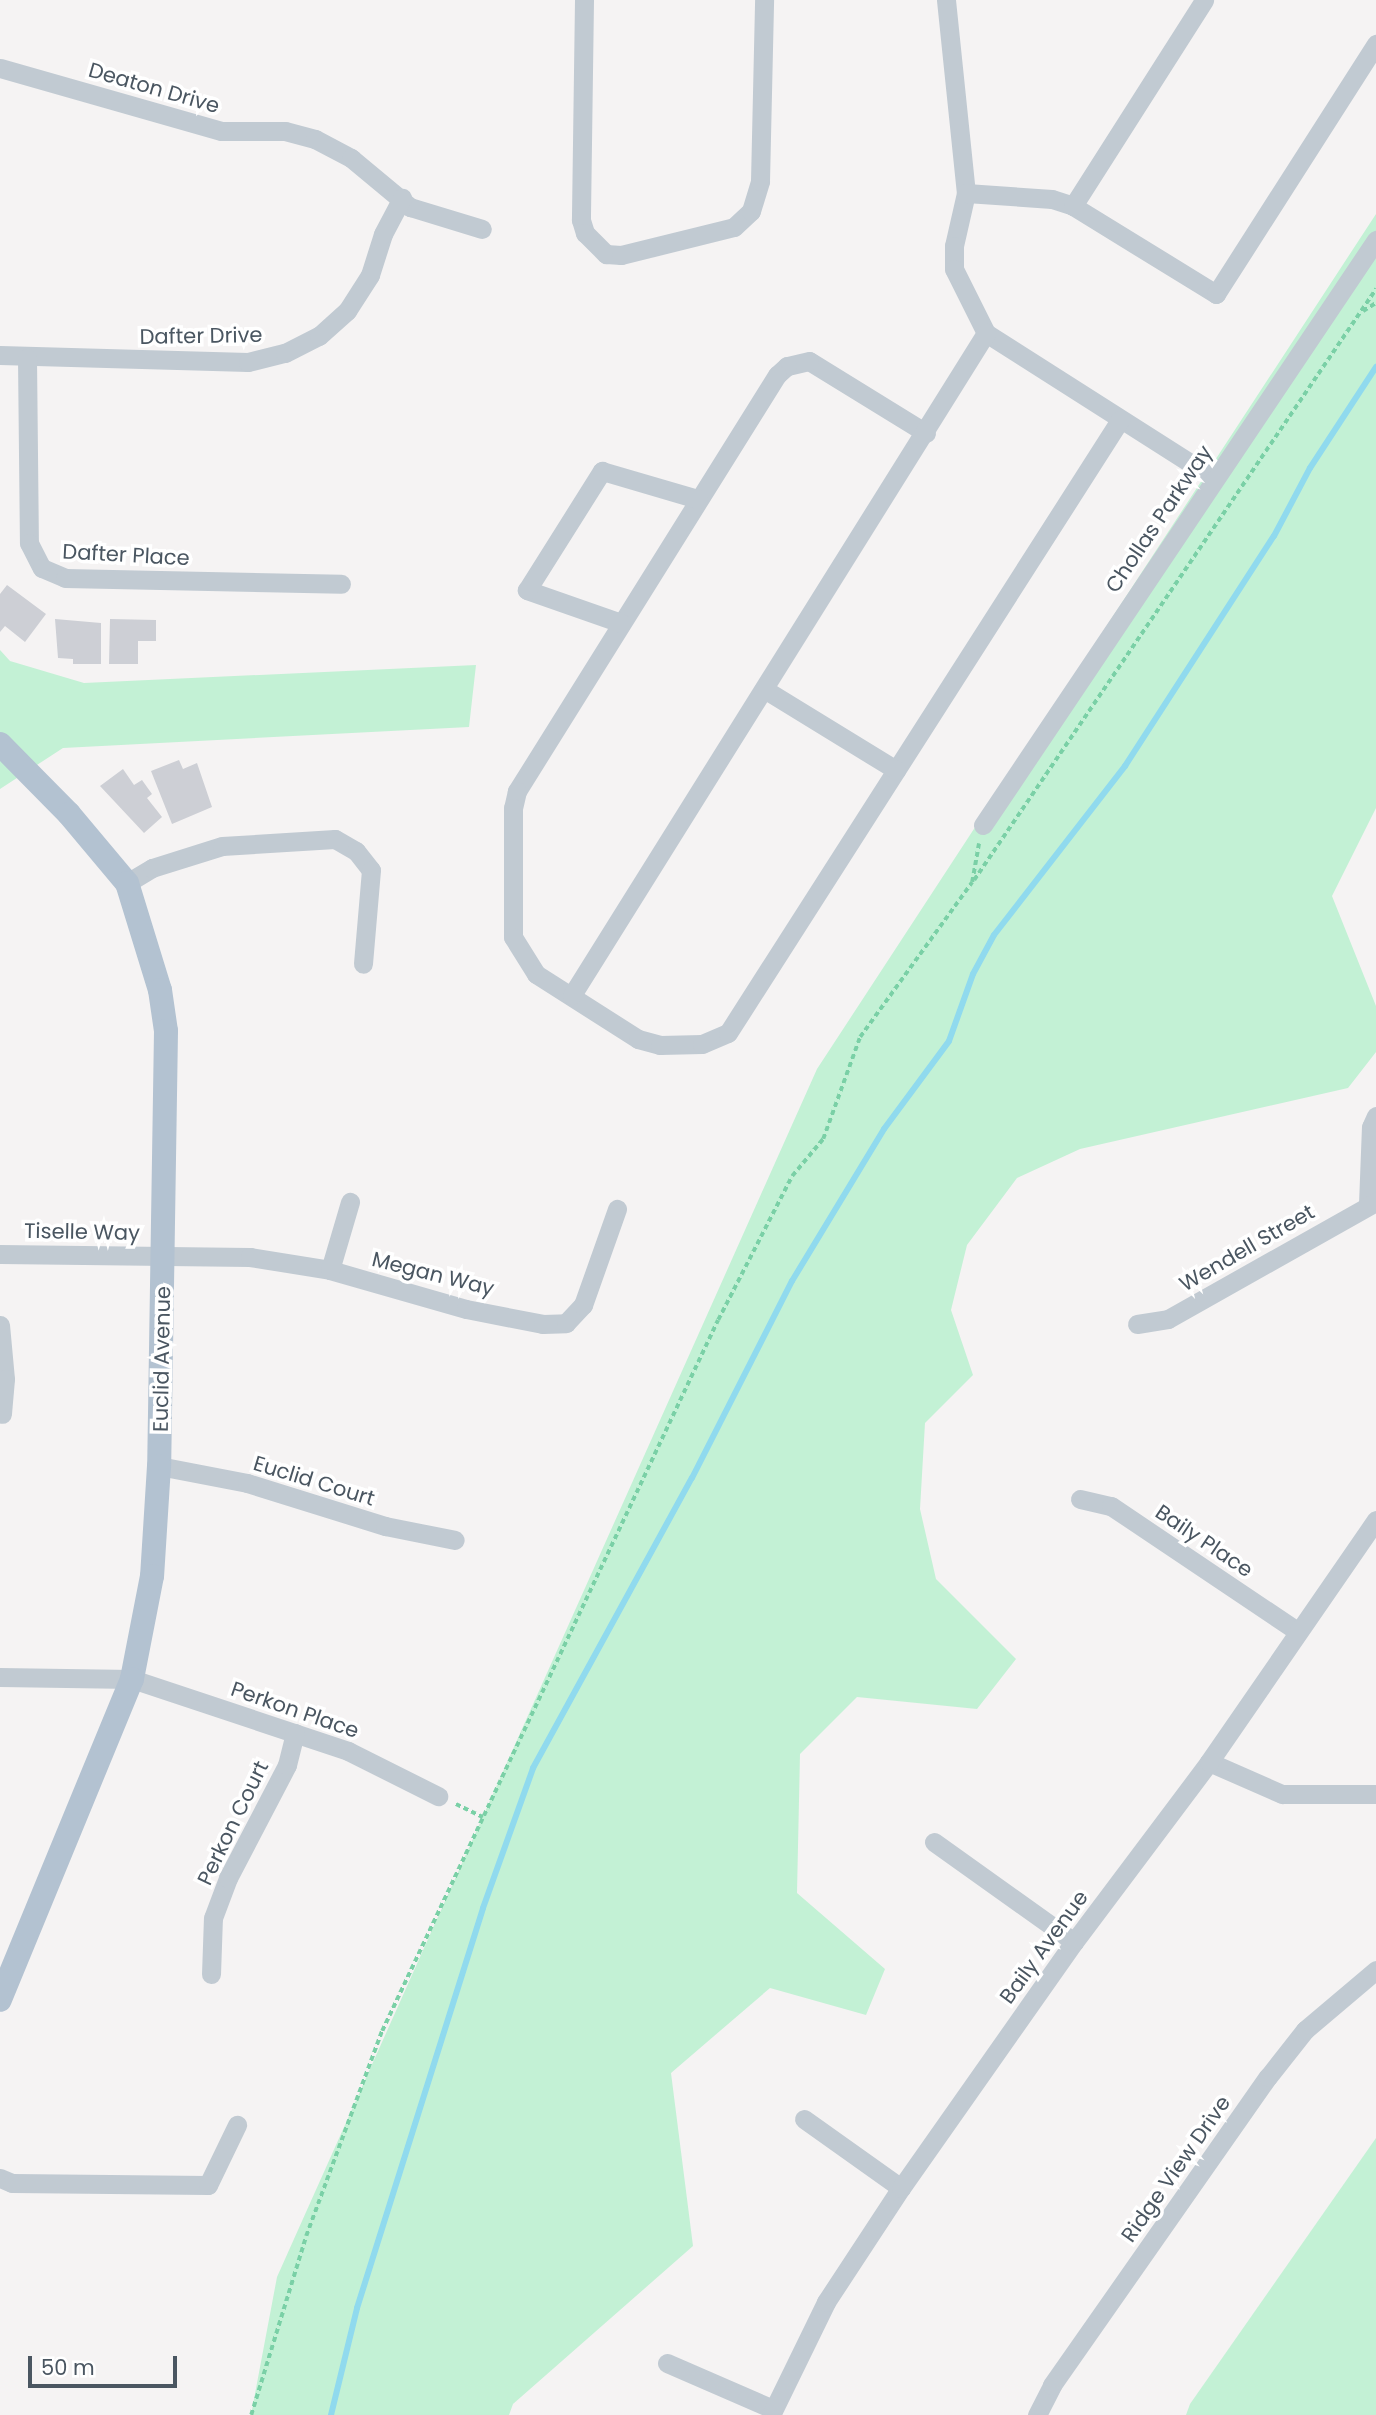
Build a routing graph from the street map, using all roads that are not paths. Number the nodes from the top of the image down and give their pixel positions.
1 (584, 0) edge
2 (764, 0) edge
3 (946, 0) edge
4 (1204, 0) edge
5 (1376, 44) edge
6 (0, 68) edge
7 (967, 193) junction
8 (402, 198) junction
9 (1073, 206) junction
10 (482, 229) dead end
11 (1376, 240) edge
12 (986, 333) junction
13 (0, 355) edge
14 (27, 358) junction
15 (1120, 420) junction
16 (926, 433) junction
17 (1214, 478) junction
18 (698, 499) junction
19 (341, 584) dead end
20 (621, 623) junction
21 (764, 689) junction
22 (0, 744) edge
23 (896, 770) junction
24 (983, 825) road end
25 (127, 883) junction
26 (363, 964) dead end
27 (572, 995) junction
28 (1376, 1116) edge
29 (350, 1202) dead end
30 (1372, 1203) edge
31 (617, 1209) dead end
32 (0, 1254) edge
33 (164, 1256) junction
34 (330, 1270) junction
35 (1137, 1324) dead end
36 (0, 1325) edge
37 (2, 1414) dead end
38 (159, 1466) junction
39 (1080, 1499) dead end
40 (1376, 1520) edge
41 (455, 1540) dead end
42 (1297, 1631) junction
43 (0, 1677) edge
44 (132, 1679) junction
45 (295, 1733) junction
46 (1209, 1762) junction
47 (1376, 1794) edge
48 (438, 1796) road end
49 (933, 1842) dead end
50 (1074, 1942) junction
51 (1376, 1970) edge
52 (211, 1974) dead end
53 (0, 2000) edge
54 (804, 2119) dead end
55 (237, 2125) dead end
56 (0, 2178) edge
57 (901, 2188) junction
58 (667, 2362) dead end
59 (772, 2412) edge
60 (1037, 2415) edge

1 - 2 street
3 - 7 street
4 - 9 street
5 - 9 street
6 - 8 street, Deaton Drive
7 - 9 street
7 - 12 street
8 - 10 street, Deaton Drive
8 - 14 street, Dafter Drive
11 - 17 street, Chollas Parkway
12 - 15 street
12 - 16 street
13 - 14 street, Dafter Drive
14 - 19 street, Dafter Place
15 - 17 street
15 - 23 street
16 - 18 street
16 - 21 street
17 - 24 street, Chollas Parkway
18 - 20 street
18 - 20 street
20 - 27 street
21 - 23 street
21 - 27 street
22 - 25 main road, Euclid Avenue
23 - 27 street
25 - 26 street
25 - 33 main road, Euclid Avenue
28 - 30 street
29 - 34 street
30 - 35 street, Wendell Street
31 - 34 street, Megan Way
32 - 33 street, Tiselle Way
33 - 34 street, Megan Way
33 - 38 main road, Euclid Avenue
36 - 37 street
38 - 41 street, Euclid Court
38 - 44 main road, Euclid Avenue
39 - 42 street, Baily Place
40 - 42 street, Baily Avenue
42 - 46 street, Baily Avenue
43 - 44 street, Perkon Place
44 - 45 street, Perkon Place
44 - 53 main road, Euclid Avenue
45 - 48 street, Perkon Place
45 - 52 street, Perkon Court
46 - 47 street
46 - 50 street, Baily Avenue
49 - 50 street
50 - 57 street, Baily Avenue
51 - 60 street, Ridge View Drive
54 - 57 street
55 - 56 street
57 - 59 street, Baily Avenue
58 - 59 street

